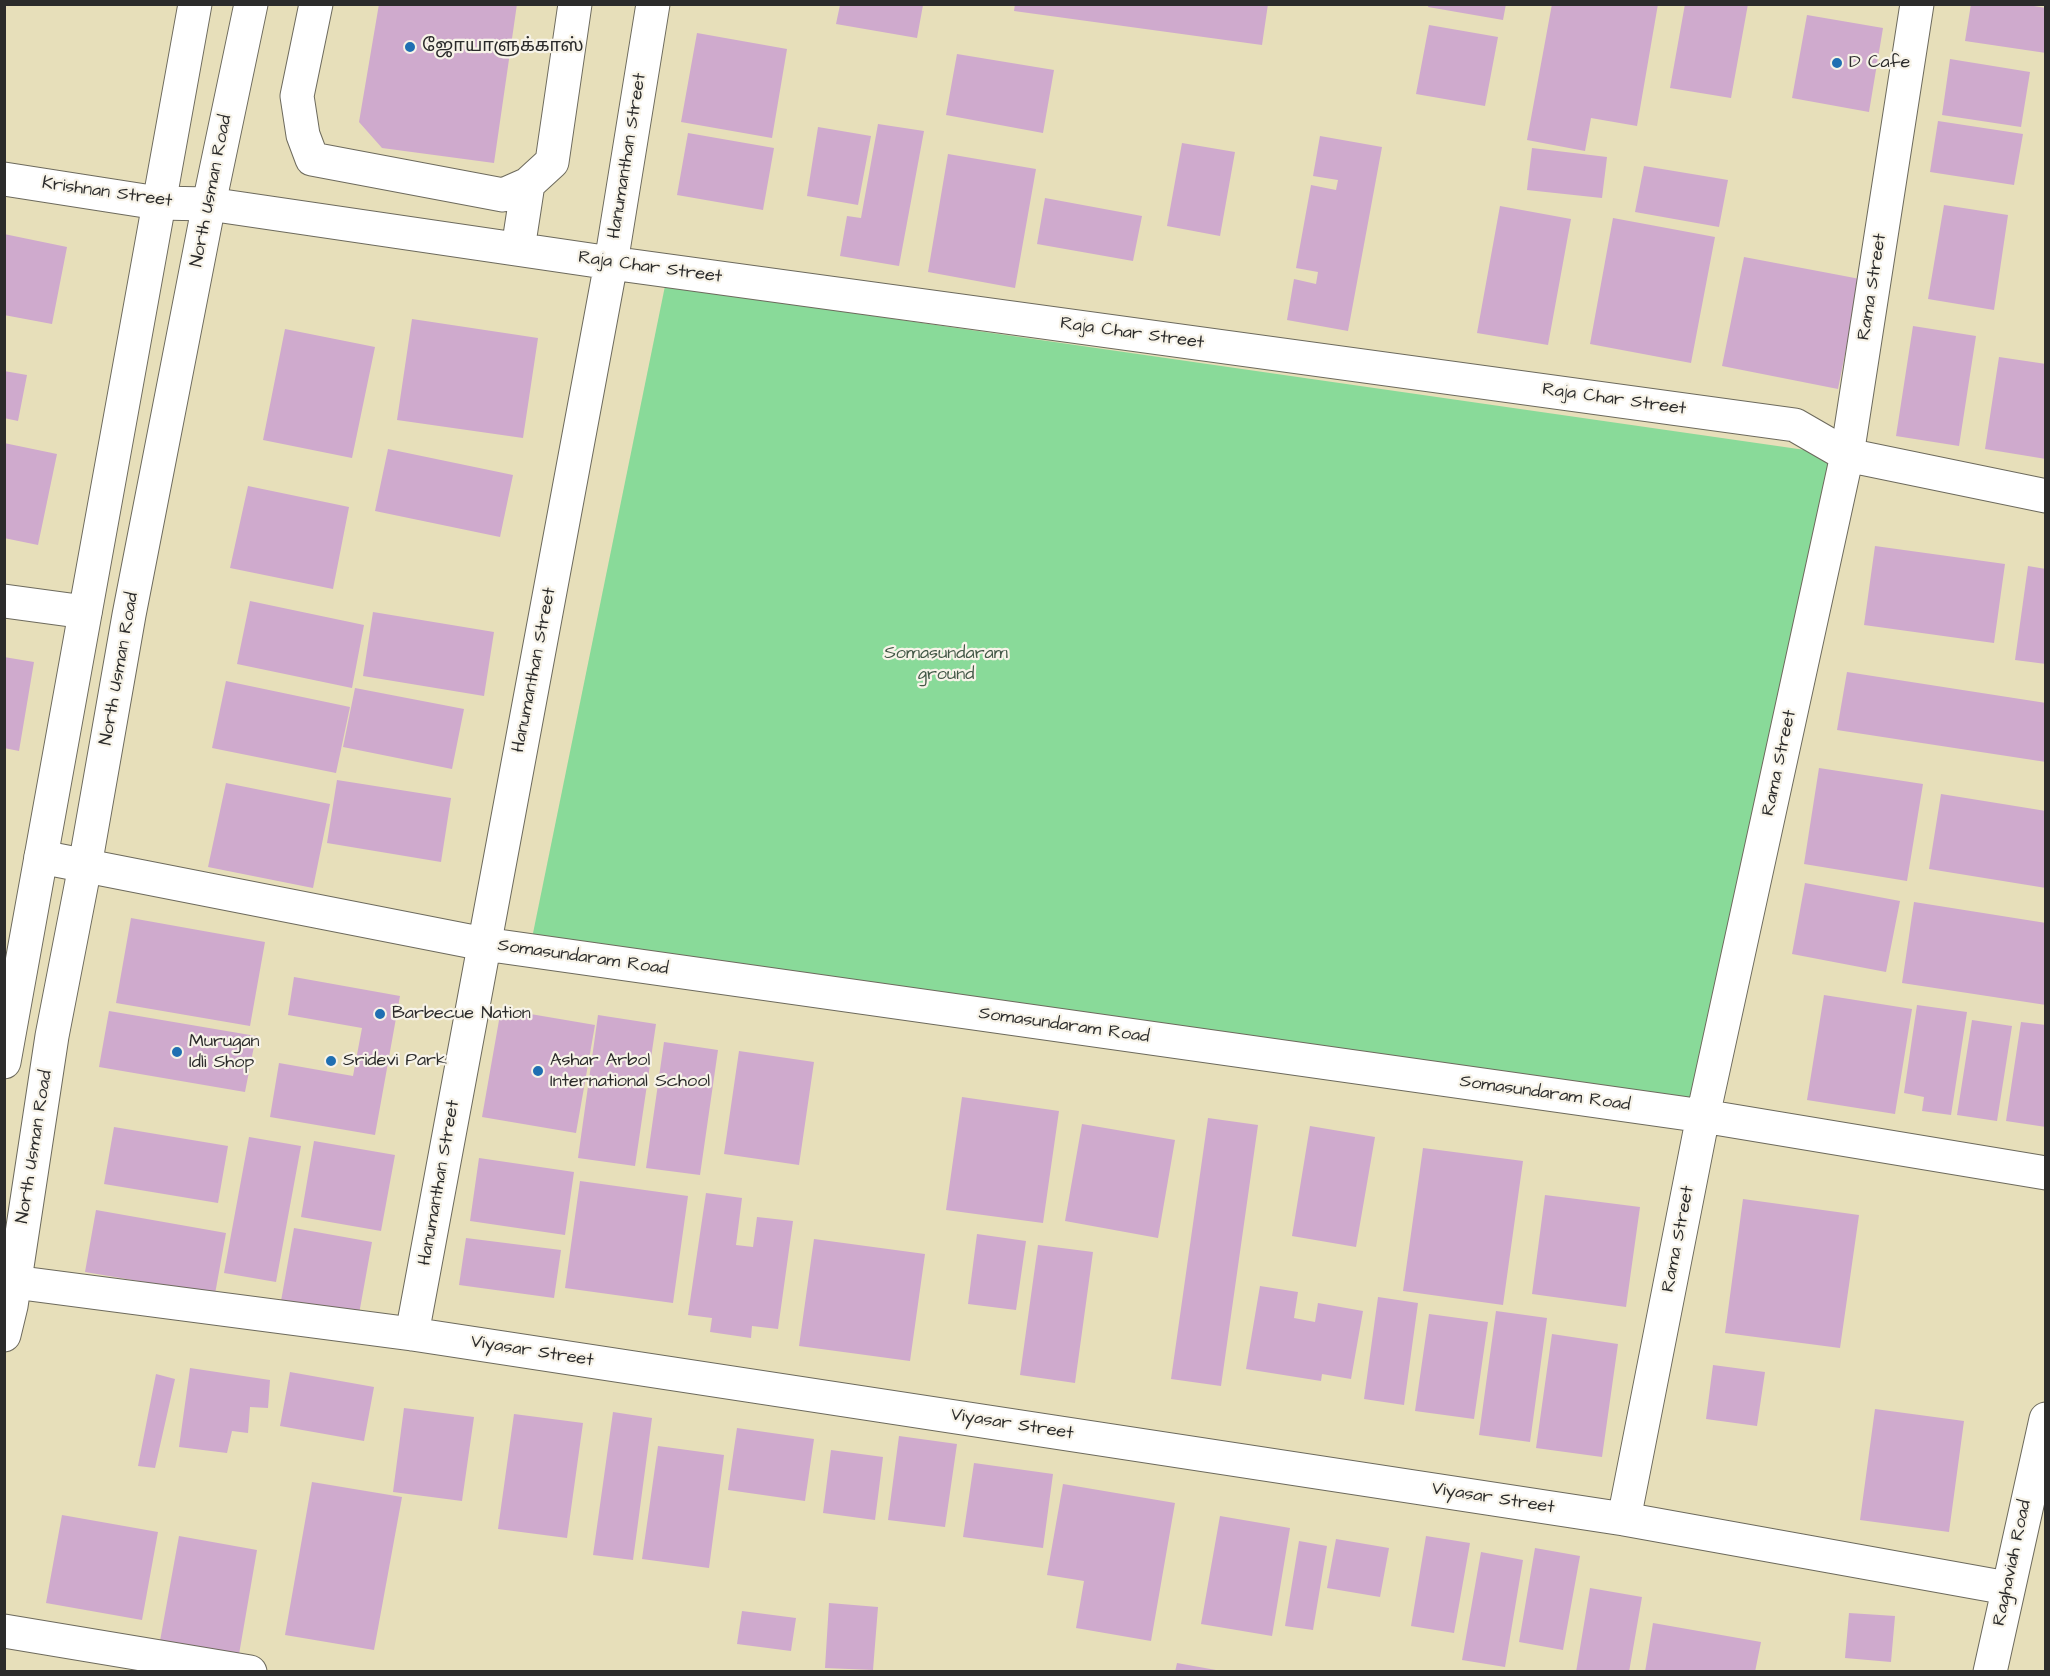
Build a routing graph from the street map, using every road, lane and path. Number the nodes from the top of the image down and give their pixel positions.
1 (195, 4) edge
2 (251, 4) edge
3 (316, 4) edge
4 (575, 4) edge
5 (653, 4) edge
6 (1917, 4) edge
7 (4, 179) edge
8 (528, 184) junction
9 (158, 203) junction
10 (209, 204) junction
11 (518, 249) junction
12 (611, 263) junction
13 (1847, 455) junction
14 (2046, 496) edge
15 (4, 601) edge
16 (85, 612) junction
17 (41, 857) junction
18 (85, 866) junction
19 (484, 944) junction
20 (8, 1018) edge
21 (4, 1062) edge
22 (1704, 1116) junction
23 (2046, 1173) edge
24 (14, 1282) junction
25 (412, 1334) junction
26 (4, 1335) edge
27 (2046, 1419) edge
28 (1624, 1519) junction
29 (2007, 1588) junction
30 (4, 1631) edge
31 (250, 1671) edge
32 (1990, 1671) edge

1 - 9 street
2 - 10 street, North Usman Road
3 - 8 street
4 - 8 street
5 - 12 street, Hanumanthan Street
6 - 13 street, Rama Street
7 - 9 street, Krishnan Street
8 - 11 street
9 - 10 street, Krishnan Street
9 - 16 street
10 - 11 street, Raja Char Street
10 - 18 street, North Usman Road
11 - 12 street, Raja Char Street
12 - 13 street, Raja Char Street
12 - 19 street, Hanumanthan Street
13 - 14 street, Raja Char Street
13 - 22 street, Rama Street
15 - 16 street
16 - 17 street
17 - 18 street, Somasundaram Road
17 - 20 street
18 - 19 street, Somasundaram Road
18 - 24 street, North Usman Road
19 - 22 street, Somasundaram Road
19 - 25 street, Hanumanthan Street
20 - 21 street
22 - 23 street, Somasundaram Road
22 - 28 street, Rama Street
24 - 25 street, Viyasar Street
24 - 26 street, North Usman Road
25 - 28 street, Viyasar Street
27 - 29 street, Raghaviah Road
28 - 29 street, Viyasar Street
29 - 32 street, Raghaviah Road
30 - 31 street

